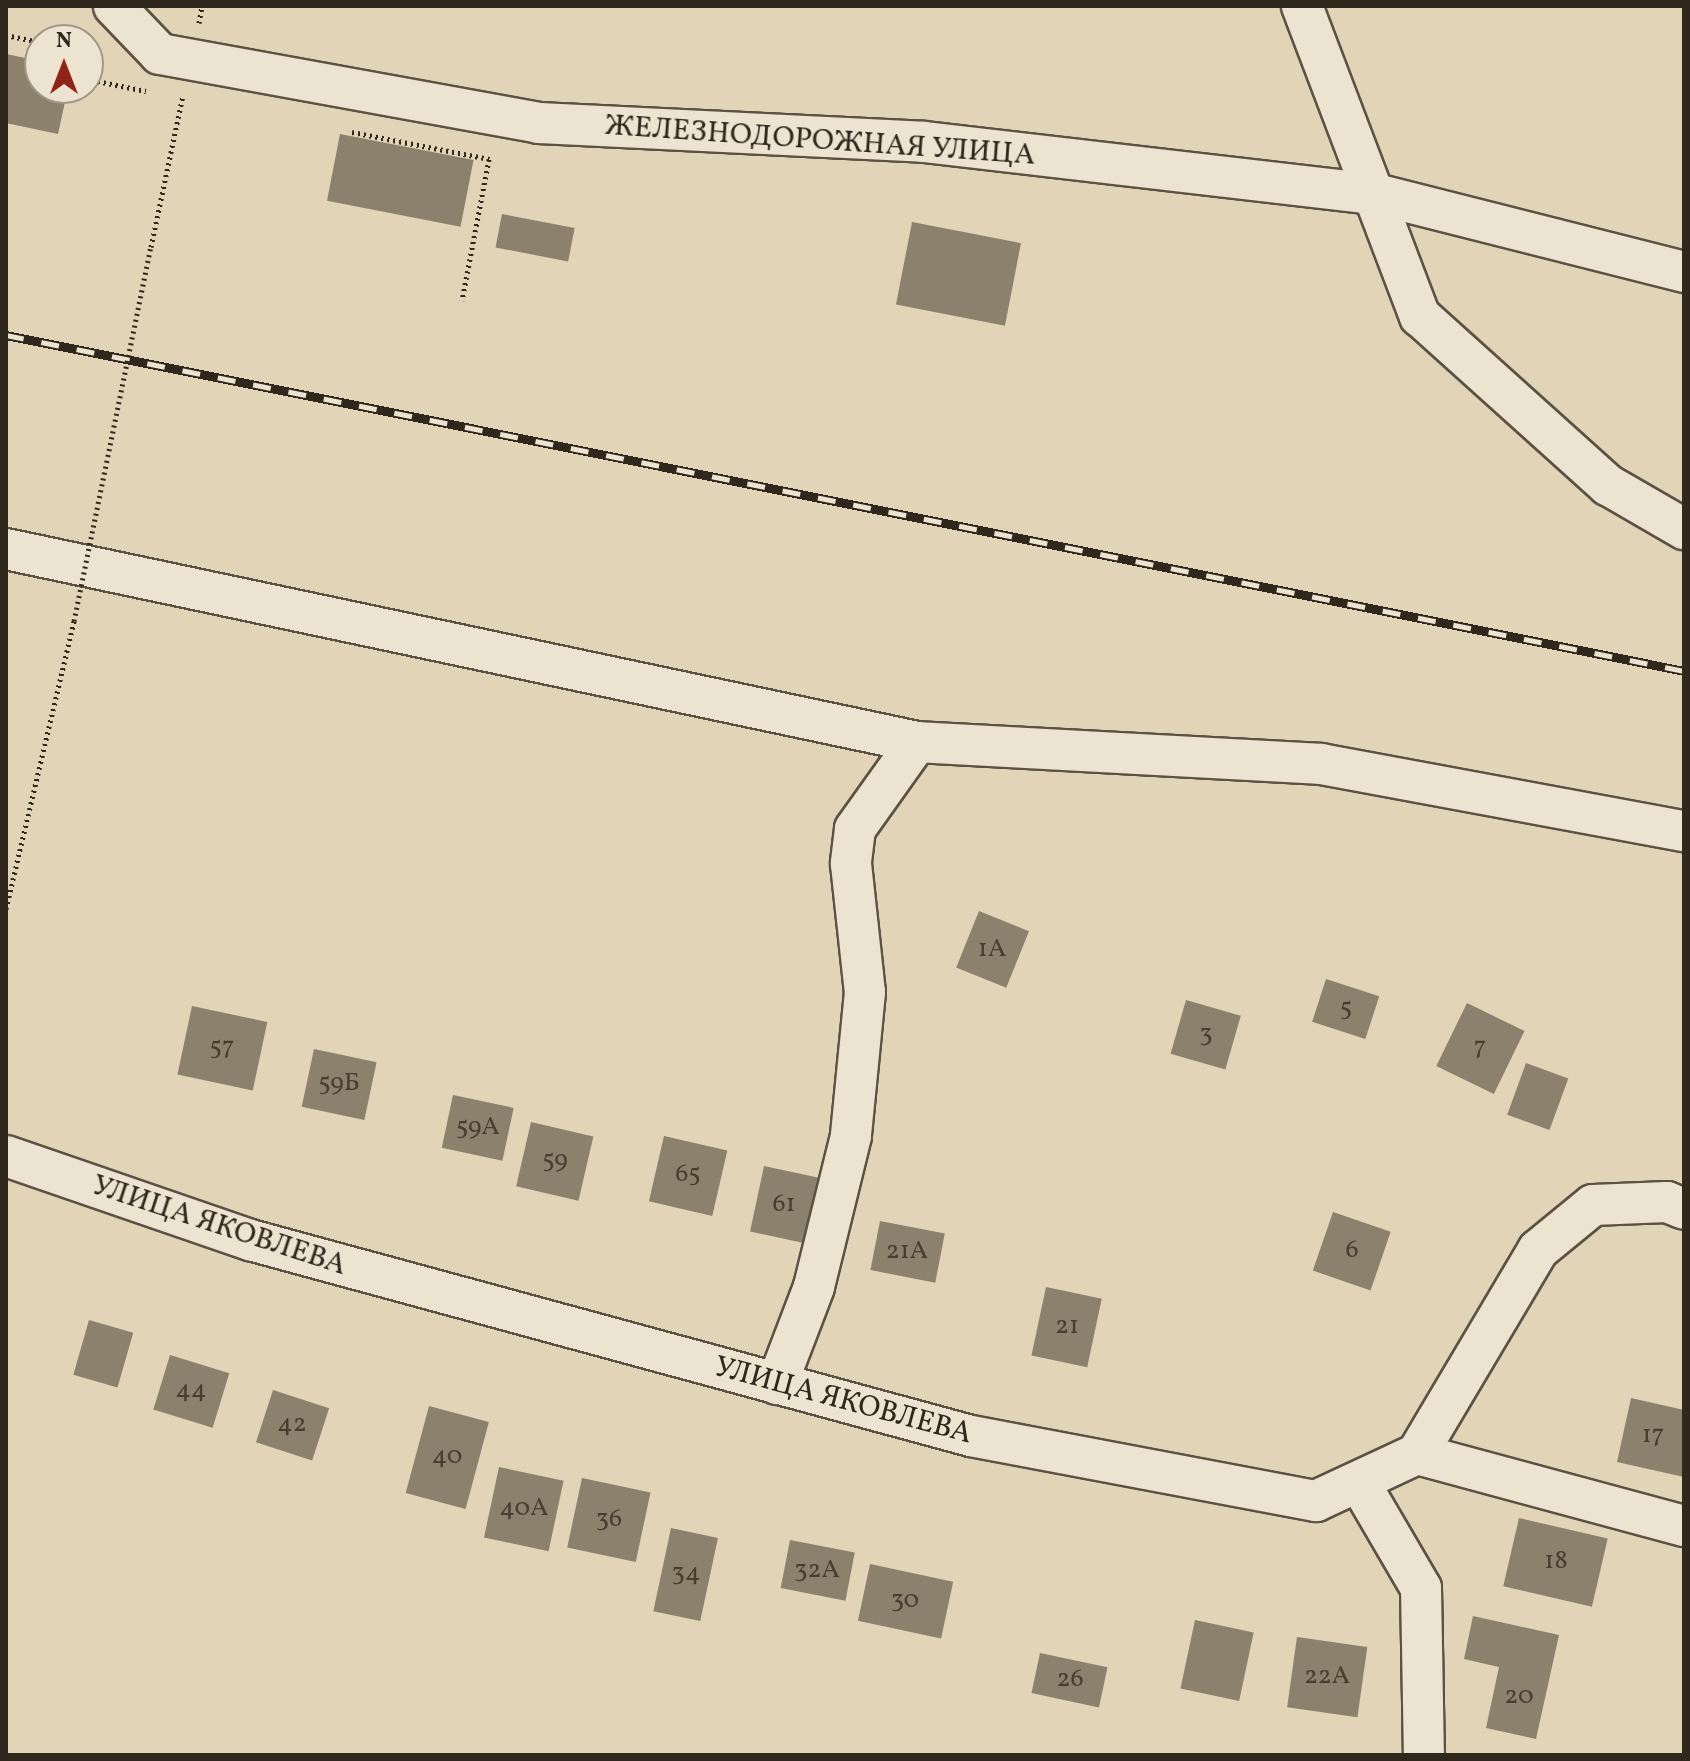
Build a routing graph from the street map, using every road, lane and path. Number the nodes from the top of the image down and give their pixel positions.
1 (114, 6) edge
2 (1302, 6) edge
3 (104, 83) edge
4 (152, 93) dead end
5 (167, 96) dead end
6 (197, 101) dead end
7 (342, 130) dead end
8 (171, 146) dead end
9 (1376, 194) junction
10 (1684, 272) edge
11 (462, 300) dead end
12 (1684, 529) edge
13 (6, 549) edge
14 (917, 742) junction
15 (1684, 831) edge
16 (6, 909) edge
17 (6, 1156) edge
18 (1684, 1209) edge
19 (777, 1384) junction
20 (1417, 1454) junction
21 (1359, 1482) junction
22 (1684, 1526) edge
23 (1424, 1755) edge

1 - 9 street, ЖЕЛЕЗНОДОРОЖНАЯ УЛИЦА
2 - 9 street
3 - 4 path
5 - 6 path
7 - 11 path
8 - 16 path, bridge
9 - 10 street, ЖЕЛЕЗНОДОРОЖНАЯ УЛИЦА
9 - 12 street
13 - 14 street
14 - 15 street
14 - 19 street
17 - 19 street, УЛИЦА ЯКОВЛЕВА
18 - 20 street
19 - 21 street, УЛИЦА ЯКОВЛЕВА
20 - 21 street, УЛИЦА ЯКОВЛЕВА
20 - 22 street
21 - 23 street

